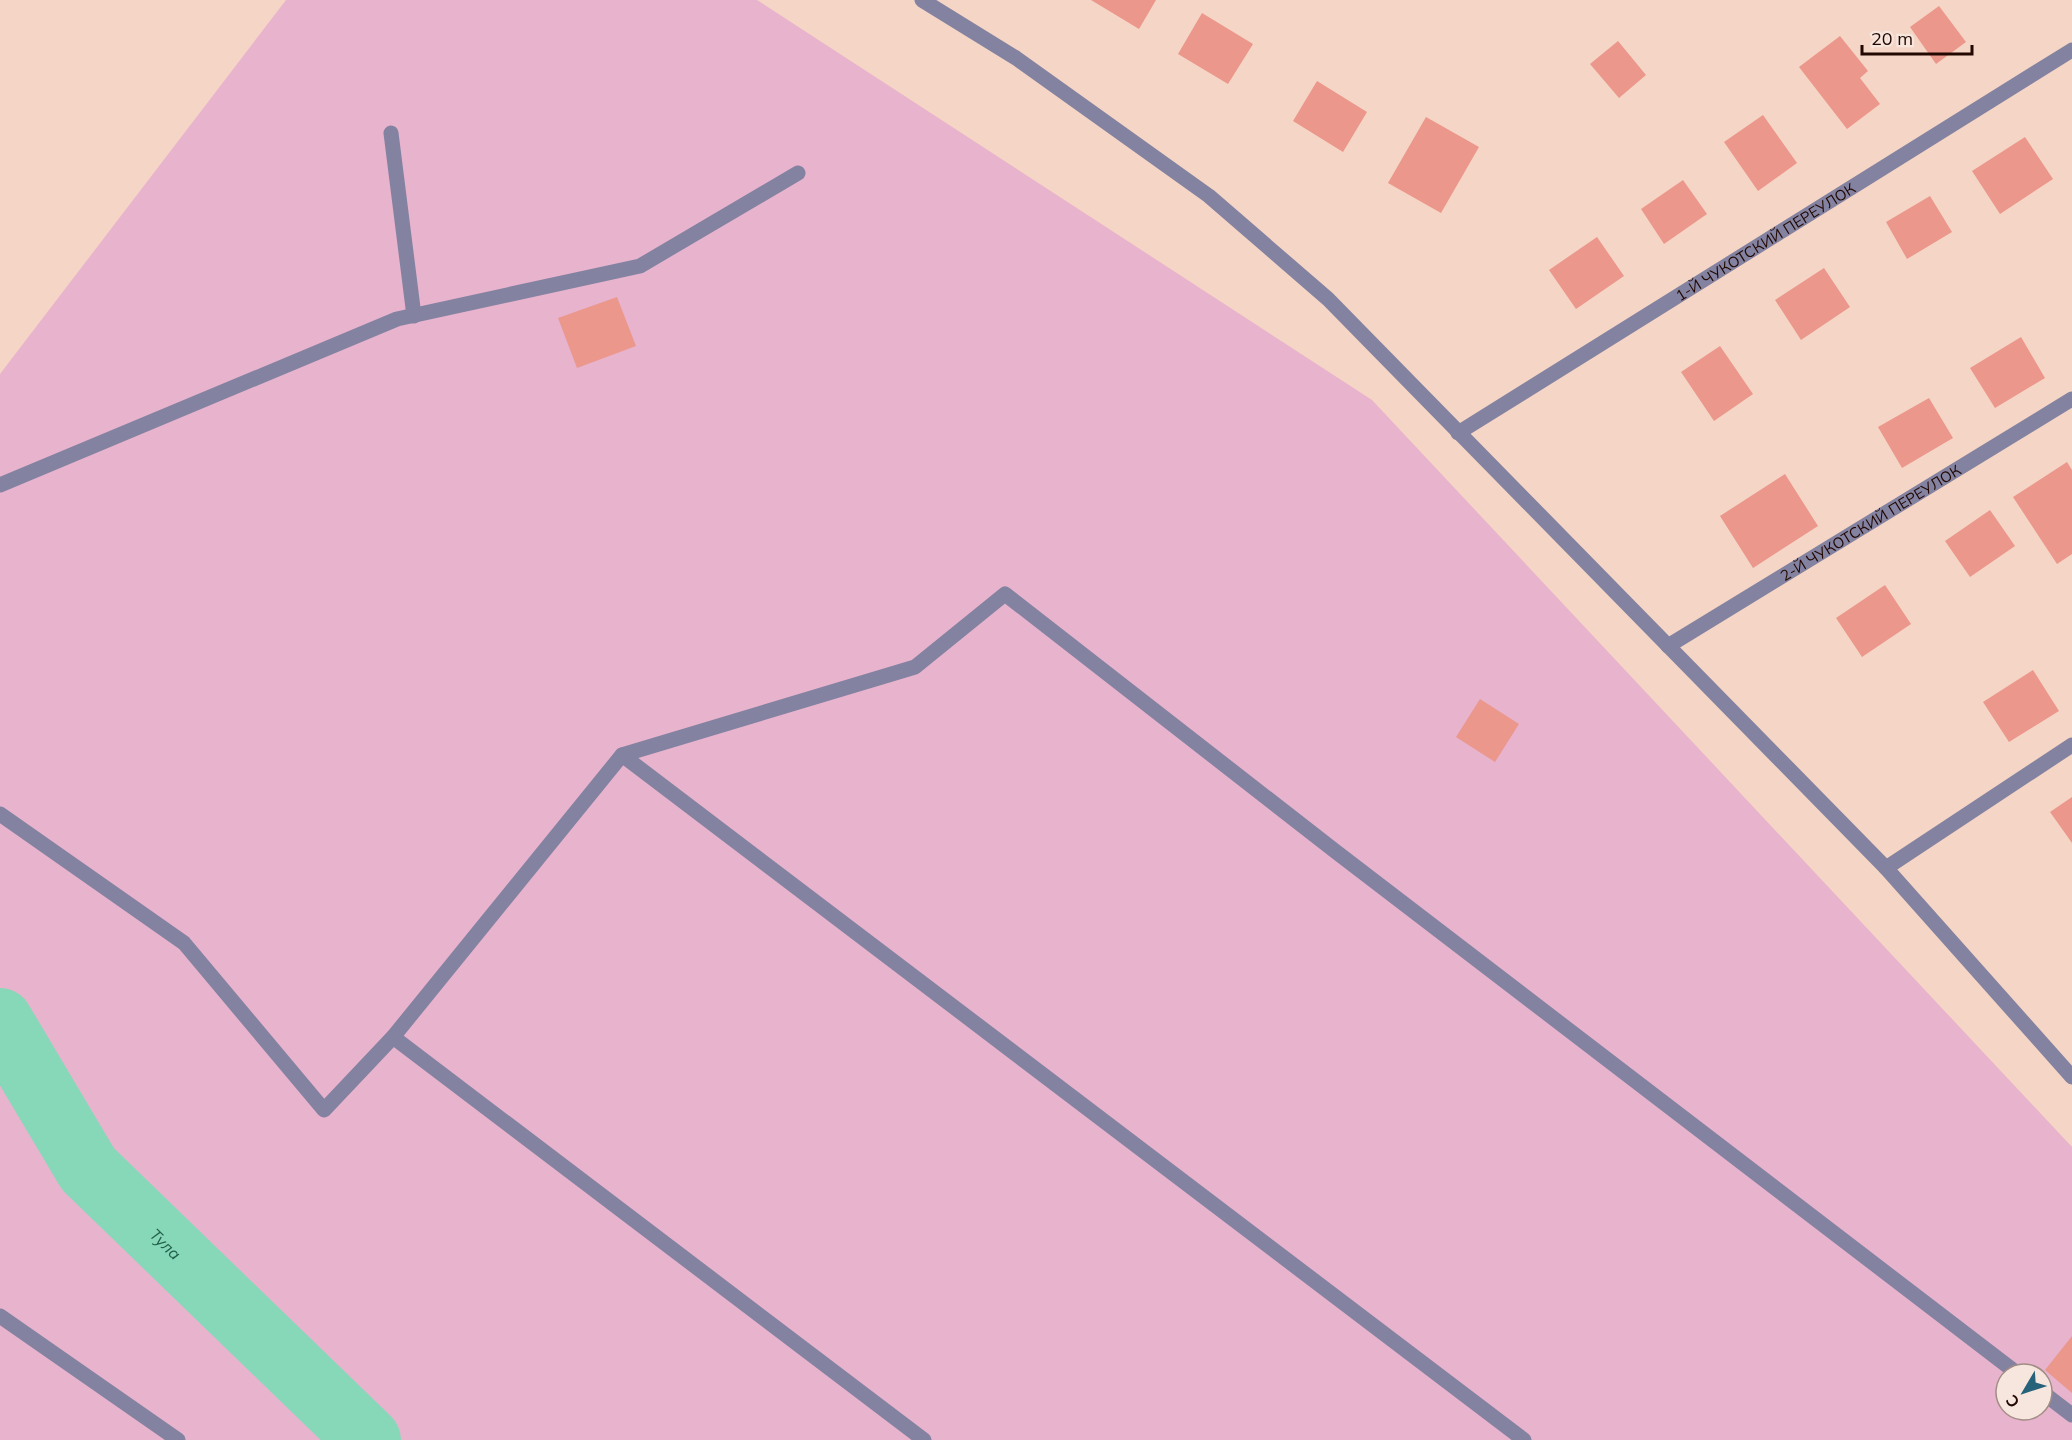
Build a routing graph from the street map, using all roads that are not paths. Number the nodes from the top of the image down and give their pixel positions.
1 (922, 0) edge
2 (2072, 50) edge
3 (391, 133) dead end
4 (798, 173) dead end
5 (414, 316) junction
6 (2072, 399) edge
7 (1458, 433) junction
8 (0, 485) edge
9 (1668, 646) junction
10 (2072, 745) edge
11 (622, 755) junction
12 (0, 814) edge
13 (1886, 868) junction
14 (393, 1037) junction
15 (2072, 1077) edge
16 (0, 1316) edge
17 (2002, 1362) edge
18 (2054, 1401) edge
19 (2072, 1415) edge
20 (178, 1440) edge
21 (924, 1440) edge
22 (1524, 1440) edge

1 - 7 street
2 - 7 street, 1-Й ЧУКОТСКИЙ ПЕРЕУЛОК
3 - 5 street
4 - 5 street
5 - 8 street
6 - 9 street, 2-Й ЧУКОТСКИЙ ПЕРЕУЛОК
7 - 9 street
9 - 13 street
10 - 13 street
11 - 14 street
11 - 17 street
11 - 22 street
12 - 14 street
13 - 15 street
14 - 21 street
16 - 20 street
18 - 19 street

